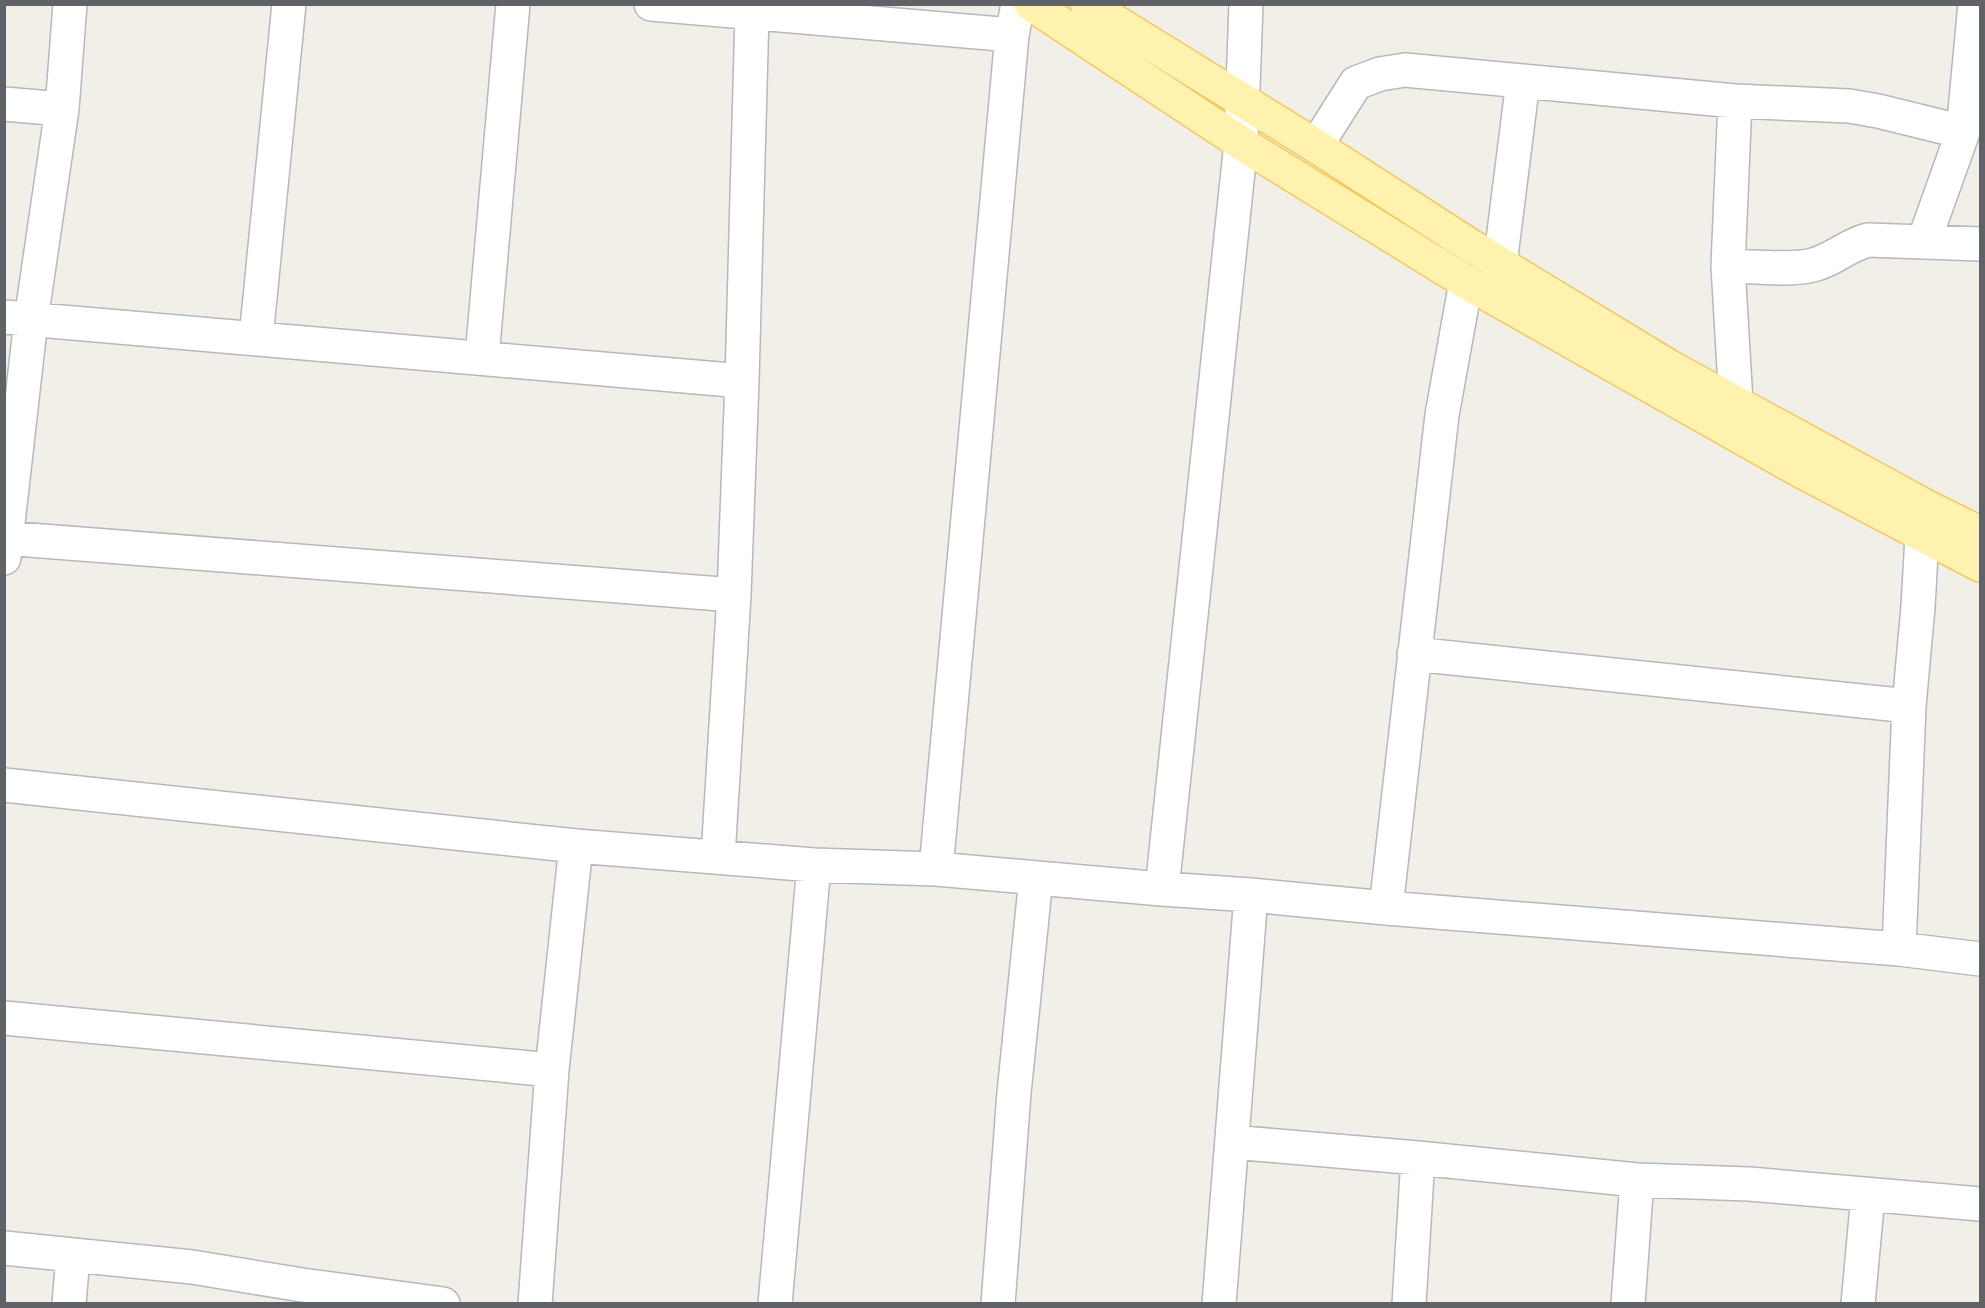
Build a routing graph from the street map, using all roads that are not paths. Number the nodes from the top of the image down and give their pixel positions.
1 (70, 4) edge
2 (288, 4) edge
3 (513, 4) edge
4 (651, 4) edge
5 (1031, 4) edge
6 (1086, 4) edge
7 (1246, 4) edge
8 (1975, 4) edge
9 (752, 14) junction
10 (1015, 20) edge
11 (1523, 81) junction
12 (1735, 101) junction
13 (1243, 102) junction
14 (4, 104) edge
15 (62, 109) junction
16 (1963, 132) junction
17 (1241, 142) junction
18 (1316, 146) junction
19 (1924, 241) junction
20 (1980, 244) edge
21 (1500, 264) junction
22 (1728, 266) junction
23 (1466, 282) junction
24 (18, 318) edge
25 (256, 338) junction
26 (482, 357) junction
27 (742, 381) junction
28 (1736, 403) junction
29 (1980, 533) edge
30 (1922, 536) junction
31 (5, 544) edge
32 (1980, 566) edge
33 (734, 595) junction
34 (1414, 654) junction
35 (1909, 706) junction
36 (4, 785) edge
37 (576, 846) junction
38 (718, 857) junction
39 (814, 865) junction
40 (936, 869) junction
41 (1036, 878) junction
42 (1162, 889) junction
43 (1251, 895) junction
44 (1386, 908) junction
45 (1899, 949) junction
46 (1980, 959) edge
47 (4, 1018) edge
48 (552, 1070) junction
49 (1232, 1142) junction
50 (1418, 1158) junction
51 (1637, 1180) junction
52 (1868, 1195) junction
53 (1980, 1204) edge
54 (4, 1248) edge
55 (73, 1256) junction
56 (301, 1294) edge
57 (69, 1304) edge
58 (443, 1304) edge
59 (535, 1304) edge
60 (775, 1304) edge
61 (998, 1304) edge
62 (1219, 1304) edge
63 (1409, 1304) edge
64 (1628, 1304) edge
65 (1858, 1304) edge

1 - 15 street
2 - 25 street
3 - 26 street
4 - 9 street
5 - 17 main road
6 - 13 main road
7 - 13 street
8 - 16 street
9 - 10 street
9 - 27 street
10 - 40 street
11 - 12 street
11 - 18 street
11 - 21 street
12 - 16 street
12 - 22 street
13 - 17 street
13 - 18 main road
14 - 15 street
15 - 24 street
16 - 19 street
17 - 23 main road
17 - 42 street
18 - 21 main road
19 - 20 street
19 - 22 street
21 - 28 main road
22 - 28 street
23 - 30 main road
23 - 34 street
24 - 25 street
24 - 31 street
25 - 26 street
26 - 27 street
27 - 33 street
28 - 29 main road
30 - 32 main road
30 - 35 street
31 - 33 street
33 - 38 street
34 - 35 street
34 - 44 street
35 - 45 street
36 - 37 street
37 - 38 street
37 - 48 street
38 - 39 street
39 - 40 street
39 - 60 street
40 - 41 street
41 - 42 street
41 - 61 street
42 - 43 street
43 - 44 street
43 - 49 street
44 - 45 street
45 - 46 street
47 - 48 street
48 - 59 street
49 - 50 street
49 - 62 street
50 - 51 street
50 - 63 street
51 - 52 street
51 - 64 street
52 - 53 street
52 - 65 street
54 - 55 street
55 - 56 street
55 - 57 street
56 - 58 street

